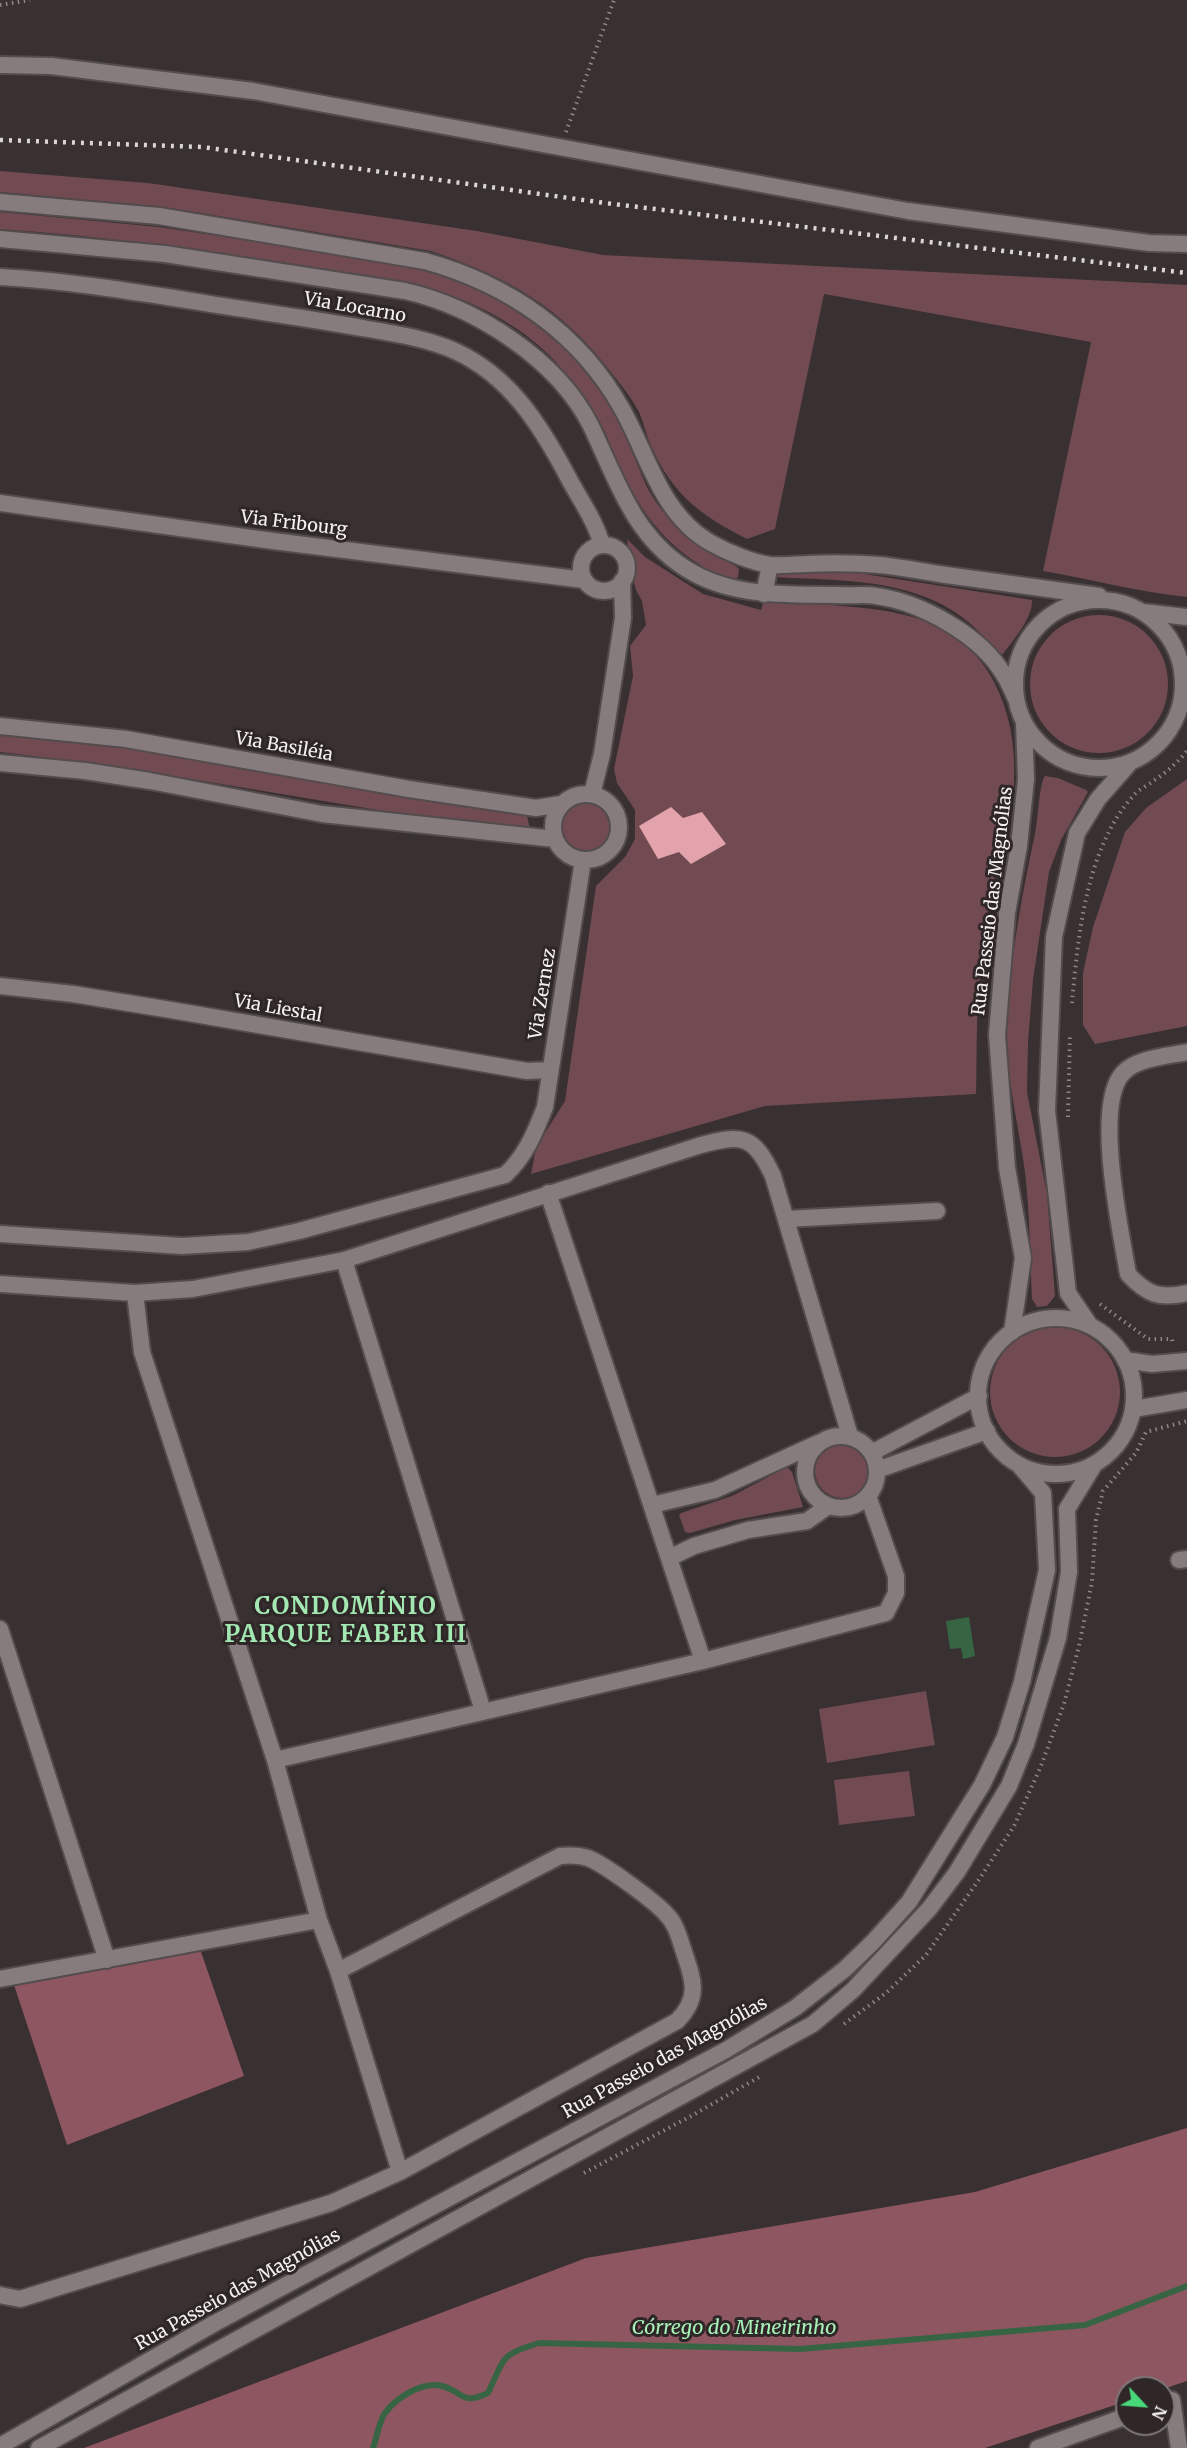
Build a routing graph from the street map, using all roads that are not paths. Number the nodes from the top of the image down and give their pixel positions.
1 (0, 65) edge
2 (0, 202) edge
3 (0, 238) edge
4 (1187, 244) edge
5 (0, 277) edge
6 (0, 503) edge
7 (602, 545) junction
8 (770, 564) junction
9 (584, 580) junction
10 (622, 581) junction
11 (764, 594) junction
12 (1099, 596) junction
13 (1141, 612) junction
14 (1187, 617) edge
15 (1186, 690) edge
16 (1016, 699) junction
17 (1024, 723) junction
18 (0, 726) edge
19 (0, 763) edge
20 (1128, 765) junction
21 (592, 794) junction
22 (561, 804) junction
23 (555, 839) junction
24 (583, 860) junction
25 (0, 986) edge
26 (1187, 1052) edge
27 (550, 1070) junction
28 (548, 1193) junction
29 (937, 1211) dead end
30 (786, 1218) junction
31 (0, 1234) edge
32 (344, 1260) junction
33 (0, 1284) edge
34 (135, 1293) junction
35 (1187, 1293) edge
36 (1089, 1324) junction
37 (1012, 1332) junction
38 (1125, 1360) junction
39 (1187, 1361) edge
40 (979, 1396) junction
41 (1187, 1400) edge
42 (1134, 1409) junction
43 (987, 1431) junction
44 (850, 1436) junction
45 (818, 1443) junction
46 (873, 1452) junction
47 (1094, 1464) junction
48 (1020, 1466) junction
49 (877, 1470) junction
50 (868, 1496) junction
51 (652, 1505) junction
52 (828, 1506) junction
53 (669, 1558) junction
54 (0, 1629) edge
55 (703, 1661) junction
56 (483, 1712) junction
57 (275, 1760) junction
58 (319, 1920) junction
59 (106, 1960) junction
60 (338, 1971) junction
61 (0, 1979) edge
62 (400, 2172) junction
63 (0, 2295) edge
64 (1175, 2410) edge
65 (1115, 2420) edge
66 (0, 2446) edge
67 (39, 2448) edge
68 (1038, 2448) edge
69 (1179, 2448) edge

1 - 4 street
2 - 8 street
3 - 11 street
5 - 7 street, Via Locarno
6 - 9 street, Via Fribourg
7 - 9 street
7 - 10 street
8 - 11 street
8 - 12 street
9 - 10 street
10 - 21 street
11 - 16 street
12 - 13 street
12 - 16 street
13 - 14 street
13 - 15 street
15 - 20 street
16 - 17 street
17 - 20 street
17 - 37 street, Rua Passeio das Magnólias
18 - 22 street, Via Basiléia
19 - 23 street
20 - 36 street, Rua Passeio das Magnólias
21 - 22 street
21 - 24 street
22 - 23 street
23 - 24 street
24 - 27 street, Via Zernez
25 - 27 street, Via Liestal
26 - 35 street
27 - 31 street, Via Zernez
28 - 30 street
28 - 32 street
28 - 51 street
29 - 30 street
30 - 44 street
32 - 34 street
32 - 56 street
33 - 34 street
34 - 57 street
36 - 37 street, Rua Passeio das Magnólias
36 - 38 street, Rua Passeio das Magnólias
37 - 40 street, Rua Passeio das Magnólias
38 - 39 street
38 - 42 street, Rua Passeio das Magnólias
40 - 43 street, Rua Passeio das Magnólias
40 - 46 street
41 - 42 street
42 - 47 street, Rua Passeio das Magnólias
43 - 48 street, Rua Passeio das Magnólias
43 - 49 street
44 - 45 street
44 - 46 street
45 - 51 street
45 - 52 street
46 - 49 street
47 - 48 street, Rua Passeio das Magnólias
47 - 67 street, Rua Passeio das Magnólias
48 - 66 street, Rua Passeio das Magnólias
49 - 50 street
50 - 52 street
50 - 55 street
51 - 53 street
52 - 53 street
53 - 55 street
54 - 59 street
55 - 56 street
56 - 57 street
57 - 58 street
58 - 59 street
58 - 60 street
59 - 61 street
60 - 62 street
60 - 62 street
62 - 63 street
64 - 69 street
65 - 68 street

